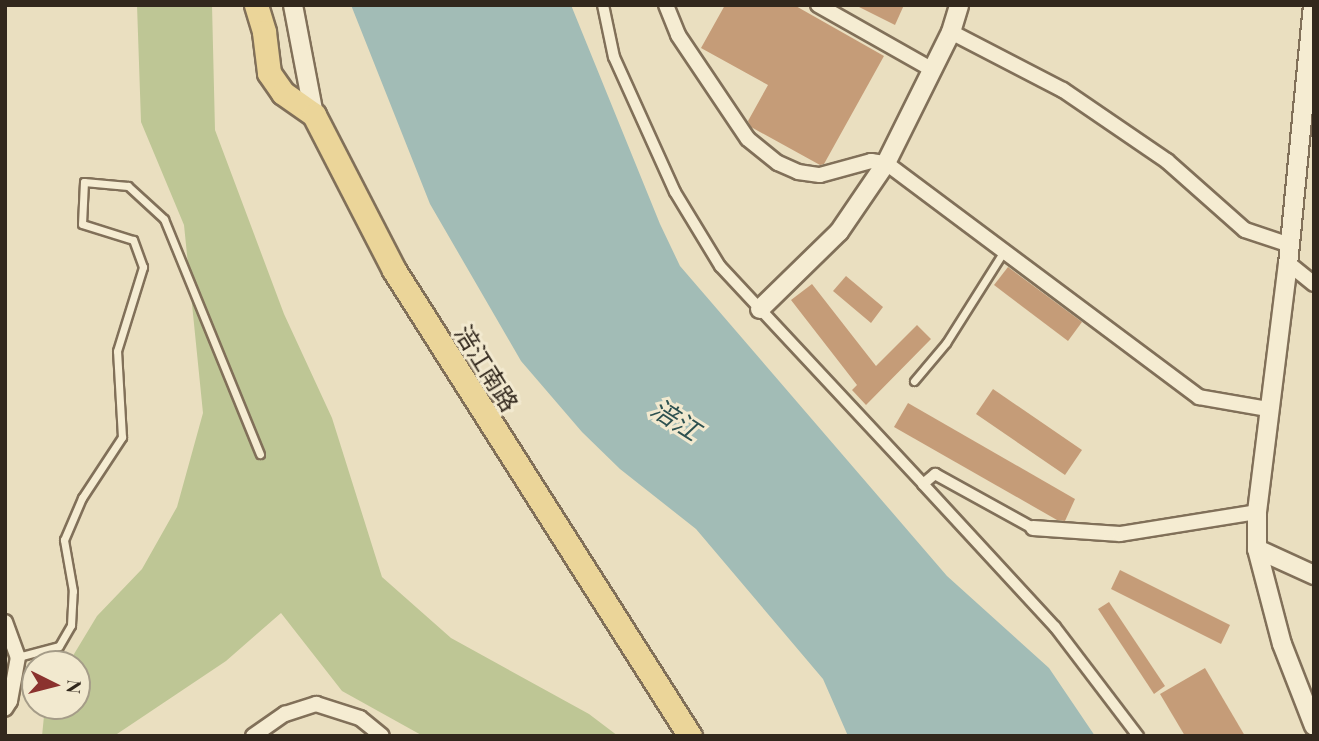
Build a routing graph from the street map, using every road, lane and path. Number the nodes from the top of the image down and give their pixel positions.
1 (256, 5) edge
2 (293, 5) edge
3 (603, 5) edge
4 (666, 5) edge
5 (818, 5) edge
6 (959, 5) edge
7 (1313, 5) edge
8 (951, 32) junction
9 (933, 70) junction
10 (314, 115) junction
11 (887, 163) junction
12 (1290, 245) junction
13 (1004, 251) junction
14 (1288, 263) junction
15 (1314, 284) edge
16 (760, 309) junction
17 (914, 381) dead end
18 (1268, 409) junction
19 (260, 454) dead end
20 (923, 484) junction
21 (1257, 512) junction
22 (1033, 528) joint
23 (1257, 549) junction
24 (1314, 575) edge
25 (5, 622) edge
26 (18, 657) junction
27 (5, 709) edge
28 (1314, 726) edge
29 (253, 736) edge
30 (382, 736) edge
31 (690, 736) edge
32 (1138, 736) edge

1 - 10 main road
2 - 10 street, 涪江南路
3 - 16 street
4 - 11 street
5 - 9 street
6 - 8 street
7 - 12 street
8 - 9 street
8 - 12 street
9 - 11 street
10 - 31 main road, 涪江南路
11 - 13 street
11 - 16 street
12 - 14 street
13 - 17 lane
13 - 18 street
14 - 15 street
14 - 18 street
16 - 20 street
18 - 21 street
19 - 26 lane
20 - 22 street
20 - 32 street
21 - 22 street
21 - 23 street
23 - 24 street
23 - 28 street
25 - 26 street
26 - 27 street
29 - 30 street

